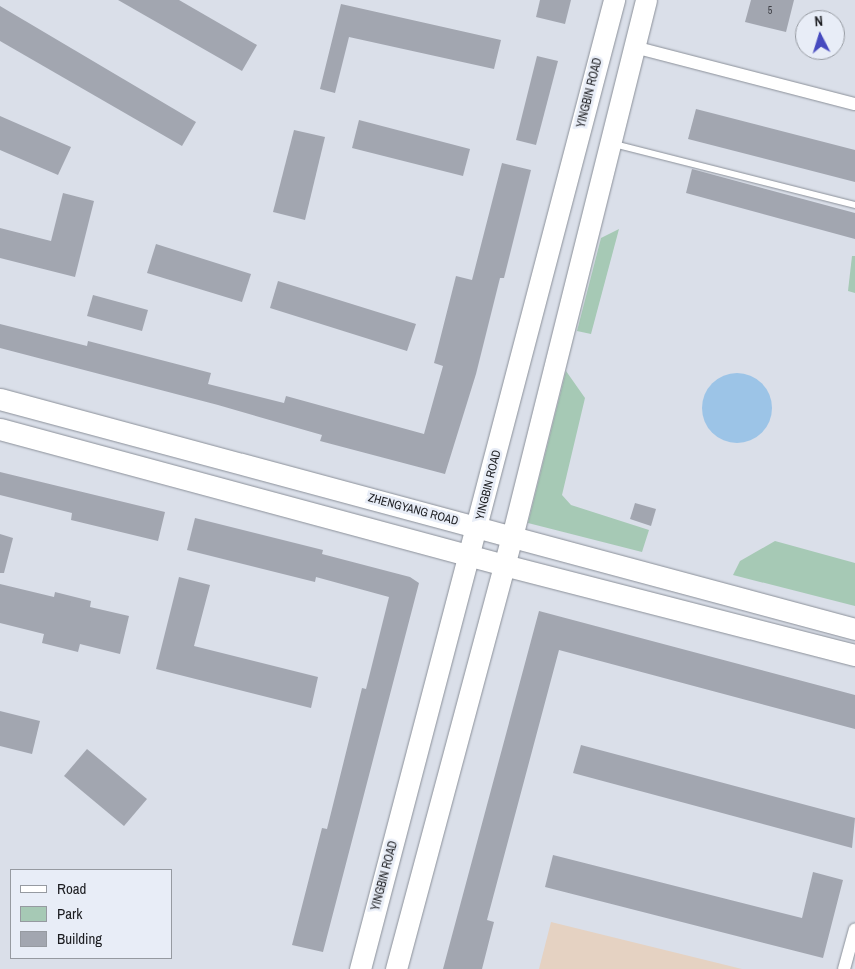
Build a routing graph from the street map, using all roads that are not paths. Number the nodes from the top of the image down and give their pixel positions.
1 (614, 0) edge
2 (646, 0) edge
3 (634, 48) junction
4 (855, 104) edge
5 (610, 142) junction
6 (855, 205) edge
7 (0, 399) edge
8 (0, 429) edge
9 (478, 528) junction
10 (512, 537) junction
11 (470, 556) junction
12 (504, 565) junction
13 (855, 629) edge
14 (855, 655) edge
15 (855, 929) edge
16 (360, 969) edge
17 (396, 969) edge
18 (844, 969) edge

1 - 9 main road, YINGBIN ROAD
2 - 3 main road
3 - 4 street
3 - 5 main road
5 - 6 lane
5 - 10 main road
7 - 9 main road, ZHENGYANG ROAD
8 - 11 main road
9 - 10 main road, ZHENGYANG ROAD
9 - 11 main road, YINGBIN ROAD
10 - 12 main road
10 - 13 main road, ZHENGYANG ROAD
11 - 12 main road
11 - 16 main road, YINGBIN ROAD
12 - 14 main road
12 - 17 main road
15 - 18 street

